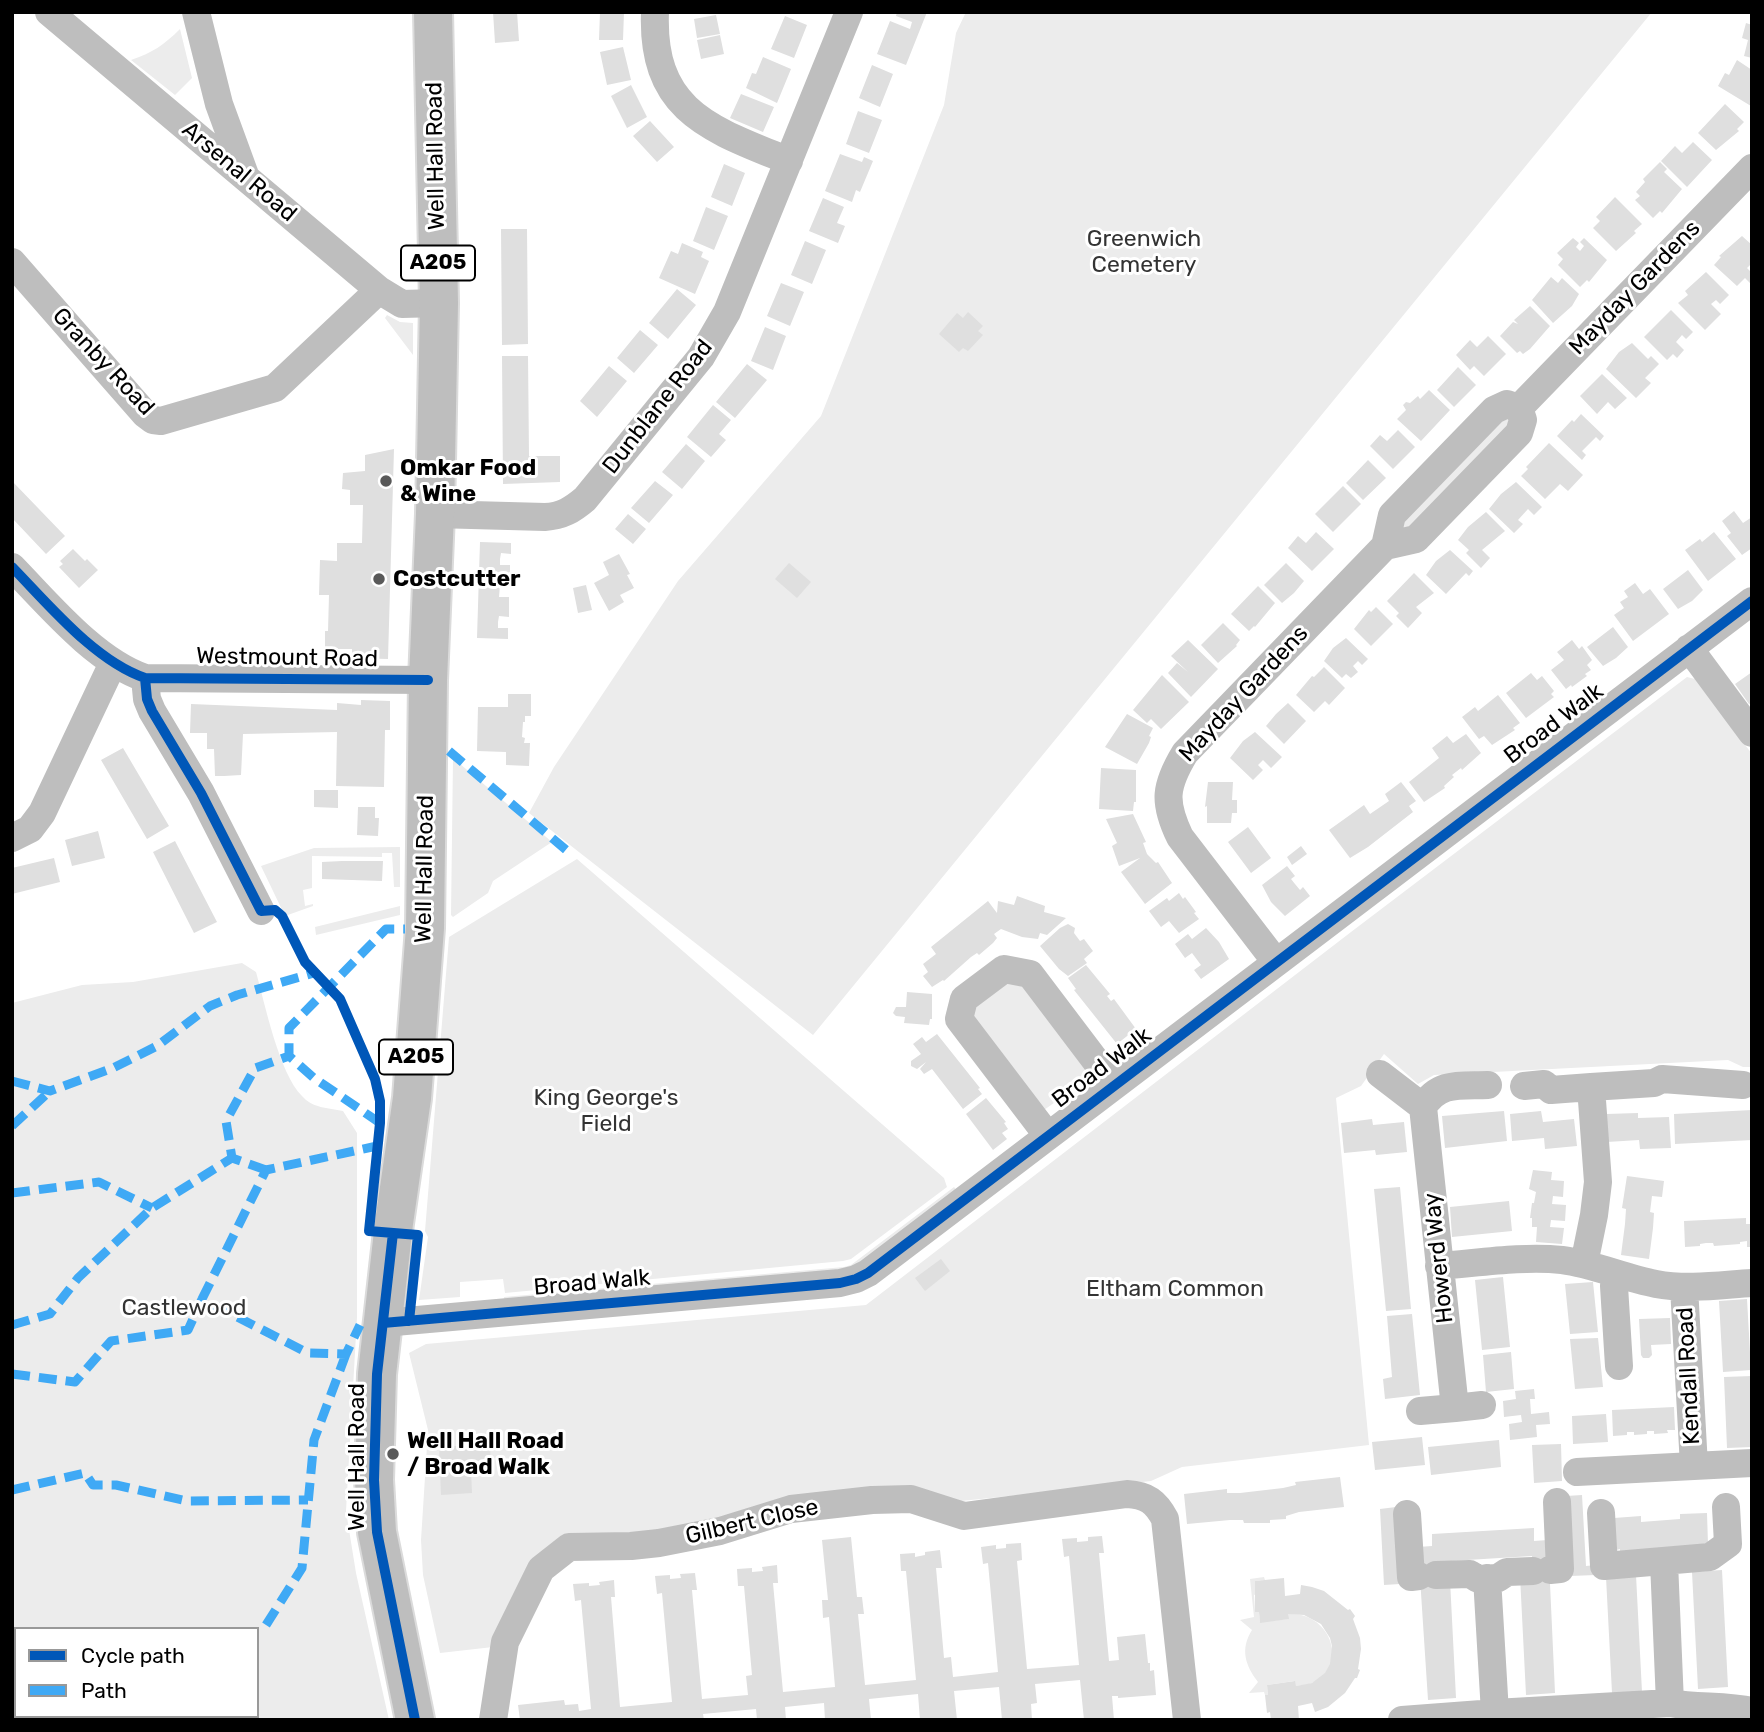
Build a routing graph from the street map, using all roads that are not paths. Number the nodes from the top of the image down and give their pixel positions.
1 (49, 12) edge
2 (195, 12) edge
3 (433, 12) edge
4 (655, 12) edge
5 (849, 12) edge
6 (214, 86) junction
7 (178, 120) junction
8 (789, 161) junction
9 (1752, 168) edge
10 (246, 177) junction
11 (12, 262) edge
12 (379, 290) junction
13 (439, 303) junction
14 (435, 514) junction
15 (12, 567) edge
16 (1752, 601) edge
17 (1689, 649) junction
18 (113, 663) junction
19 (145, 678) junction
20 (428, 680) junction
21 (1752, 733) edge
22 (12, 838) edge
23 (261, 911) dead end
24 (1276, 962) junction
25 (1380, 1074) dead end
26 (1488, 1085) dead end
27 (1114, 1086) junction
28 (1524, 1086) dead end
29 (1743, 1086) dead end
30 (1591, 1087) junction
31 (1423, 1107) junction
32 (1048, 1136) junction
33 (1584, 1264) junction
34 (1439, 1266) junction
35 (1619, 1274) junction
36 (1752, 1283) edge
37 (1684, 1287) junction
38 (383, 1323) junction
39 (1619, 1366) dead end
40 (1420, 1411) dead end
41 (1752, 1463) edge
42 (1694, 1466) junction
43 (1577, 1472) dead end
44 (1557, 1502) dead end
45 (1726, 1507) dead end
46 (1601, 1513) dead end
47 (1407, 1514) dead end
48 (1664, 1562) junction
49 (1487, 1578) junction
50 (1670, 1703) junction
51 (1608, 1710) edge
52 (1752, 1710) edge
53 (1495, 1713) junction
54 (415, 1720) edge
55 (494, 1720) edge
56 (1187, 1720) edge
57 (1402, 1720) edge

1 - 7 street, Arsenal Road
2 - 6 street
3 - 13 highway, Well Hall Road / A205
4 - 8 street
5 - 8 street, Dunblane Road
6 - 7 street
6 - 10 street
7 - 10 street, Arsenal Road
8 - 14 street, Dunblane Road
9 - 24 street, Mayday Gardens
10 - 12 street, Arsenal Road
11 - 12 street, Granby Road
12 - 13 street, Arsenal Road
13 - 14 highway, Well Hall Road / A205
14 - 20 highway, Well Hall Road / A205
15 - 18 street, Westmount Road
16 - 17 street, Broad Walk
17 - 21 street
17 - 24 street, Broad Walk
18 - 19 street, Westmount Road
18 - 22 street
19 - 20 street, Westmount Road
19 - 23 street
20 - 38 highway, Well Hall Road / A205
24 - 27 street, Broad Walk
25 - 31 street
26 - 31 street
27 - 32 street, Broad Walk
27 - 32 street, Broad Walk
28 - 30 street
29 - 30 street
30 - 33 street
31 - 34 street, Howerd Way
32 - 38 street, Broad Walk
33 - 34 street
33 - 35 street
34 - 40 street, Howerd Way
35 - 37 street
35 - 39 street
36 - 37 street
37 - 42 street, Kendall Road
38 - 54 highway, Well Hall Road / A205
41 - 42 street, Kendall Road
42 - 43 street, Kendall Road
44 - 49 street
45 - 48 street
46 - 48 street
47 - 49 street
48 - 50 street
49 - 53 street
50 - 51 street
50 - 52 street
51 - 53 street
53 - 57 street
55 - 56 street, Gilbert Close

